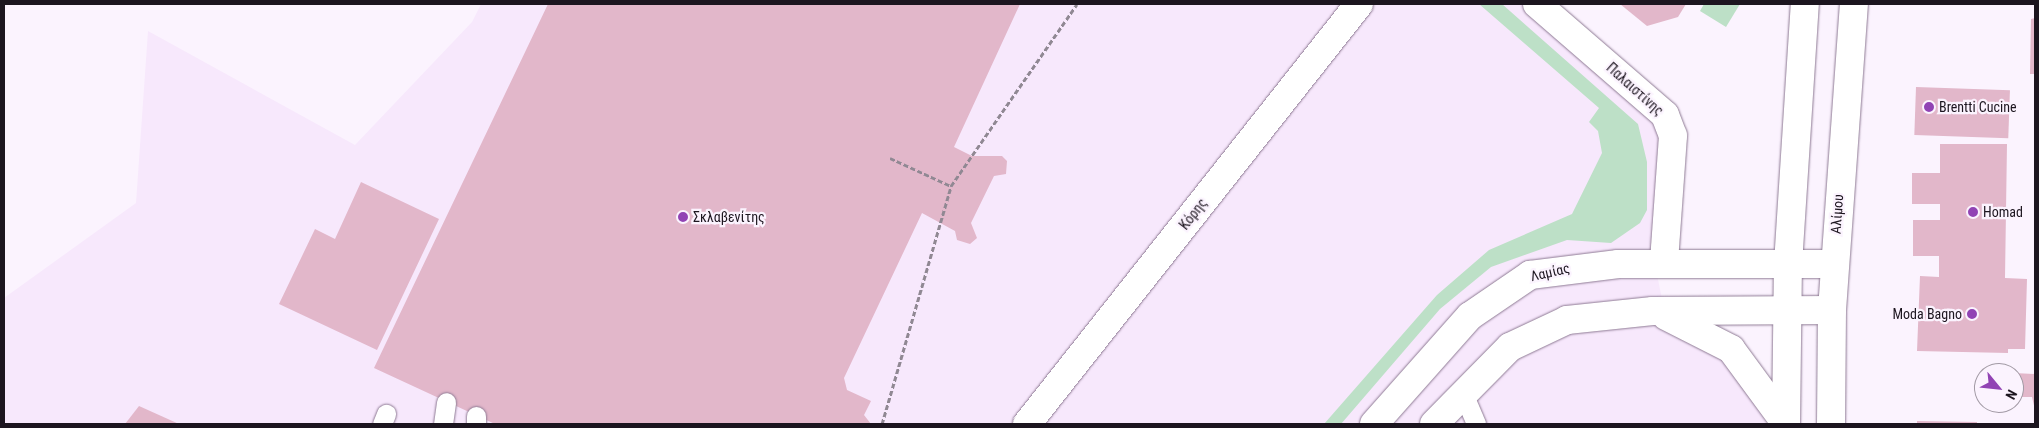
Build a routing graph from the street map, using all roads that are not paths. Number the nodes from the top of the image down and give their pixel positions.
1 (1359, 4) edge
2 (1537, 4) edge
3 (1805, 4) edge
4 (1854, 4) edge
5 (1664, 263) junction
6 (1788, 264) junction
7 (1834, 264) junction
8 (1832, 310) junction
9 (1653, 311) junction
10 (1786, 311) junction
11 (1463, 393) junction
12 (446, 402) dead end
13 (442, 424) edge
14 (1027, 424) edge
15 (1374, 424) edge
16 (1434, 424) edge
17 (1476, 424) edge
18 (1786, 424) edge
19 (1831, 424) edge

1 - 14 main road, Κόρης
2 - 5 main road, Παλαιστίνης
3 - 6 main road
4 - 7 main road, Αλίμου
5 - 6 main road, Λαμίας
5 - 15 main road, Λαμίας
6 - 7 main road, Λαμίας
6 - 10 main road
7 - 8 main road, Αλίμου
8 - 10 main road
8 - 19 main road, Αλίμου
9 - 10 main road
9 - 11 main road
9 - 18 main road
10 - 18 main road
11 - 16 main road
11 - 17 lane
12 - 13 lane

